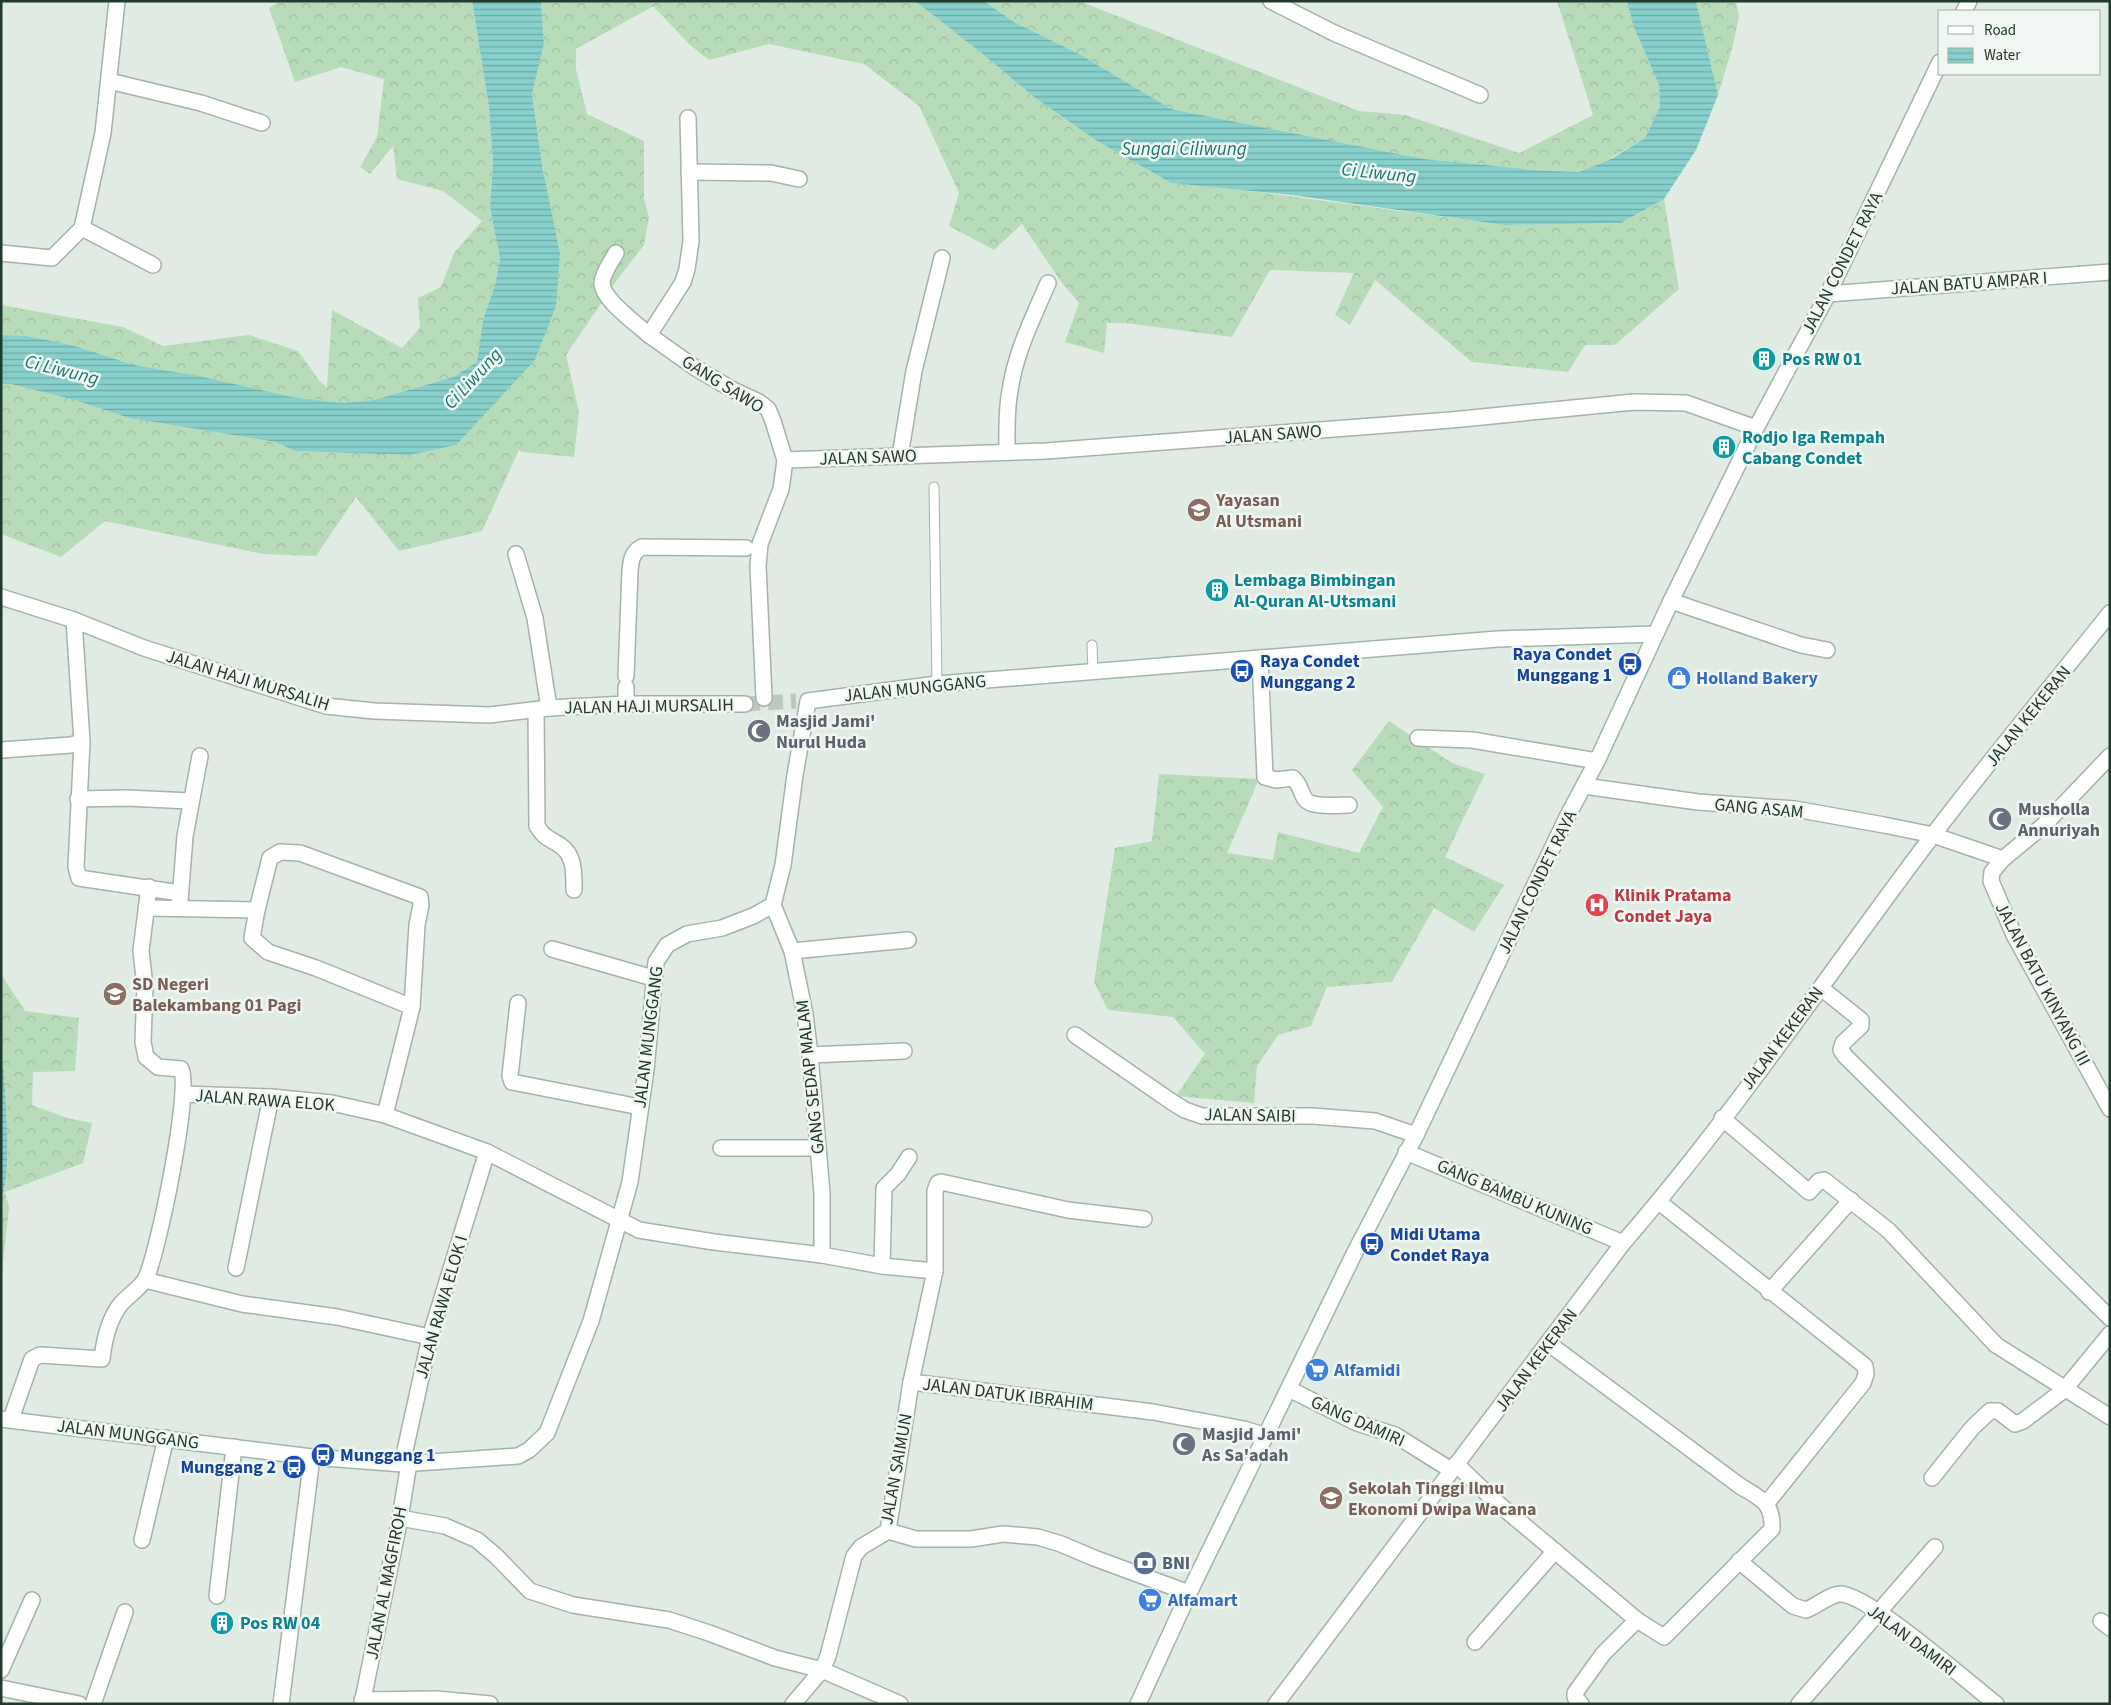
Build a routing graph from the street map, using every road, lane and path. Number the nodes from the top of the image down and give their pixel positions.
1 (117, 1) edge
2 (1271, 1) edge
3 (1938, 66) edge
4 (109, 81) junction
5 (1480, 95) dead end
6 (688, 118) dead end
7 (262, 123) dead end
8 (689, 172) junction
9 (799, 179) dead end
10 (82, 228) junction
11 (1, 253) edge
12 (616, 253) dead end
13 (942, 258) dead end
14 (153, 265) dead end
15 (2110, 272) edge
16 (1048, 283) dead end
17 (1828, 294) junction
18 (649, 335) junction
19 (1756, 428) junction
20 (1007, 452) junction
21 (900, 456) junction
22 (784, 460) junction
23 (934, 488) dead end
24 (746, 548) dead end
25 (516, 554) dead end
26 (1, 597) edge
27 (1671, 601) junction
28 (2110, 613) edge
29 (74, 620) junction
30 (1655, 634) junction
31 (1092, 645) dead end
32 (1827, 650) dead end
33 (1260, 658) junction
34 (1093, 671) junction
35 (937, 684) junction
36 (764, 698) dead end
37 (626, 704) junction
38 (745, 704) tunnel mouth
39 (543, 709) junction
40 (1418, 738) dead end
41 (82, 742) junction
42 (1, 750) edge
43 (200, 756) dead end
44 (2110, 756) edge
45 (1597, 761) junction
46 (1584, 786) junction
47 (78, 799) junction
48 (191, 801) junction
49 (1349, 805) dead end
50 (1933, 835) junction
51 (2003, 859) junction
52 (149, 887) junction
53 (574, 890) dead end
54 (180, 900) junction
55 (772, 905) junction
56 (146, 908) junction
57 (257, 910) junction
58 (908, 940) dead end
59 (552, 949) dead end
60 (792, 951) junction
61 (653, 978) junction
62 (1821, 988) junction
63 (518, 1003) dead end
64 (412, 1007) junction
65 (1076, 1035) dead end
66 (904, 1051) dead end
67 (810, 1055) junction
68 (183, 1094) junction
69 (271, 1096) junction
70 (640, 1107) junction
71 (2110, 1109) edge
72 (385, 1115) junction
73 (1722, 1118) junction
74 (1416, 1135) junction
75 (721, 1148) dead end
76 (818, 1148) junction
77 (487, 1152) junction
78 (1406, 1152) junction
79 (909, 1157) dead end
80 (1851, 1200) junction
81 (1659, 1202) junction
82 (1144, 1219) dead end
83 (620, 1222) junction
84 (1623, 1243) junction
85 (822, 1255) junction
86 (882, 1266) junction
87 (236, 1268) dead end
88 (935, 1271) junction
89 (145, 1280) junction
90 (1769, 1292) junction
91 (2110, 1318) edge
92 (2110, 1334) edge
93 (430, 1337) junction
94 (1548, 1343) junction
95 (911, 1382) junction
96 (1289, 1389) junction
97 (2064, 1390) junction
98 (2110, 1416) edge
99 (6, 1419) edge
100 (1266, 1436) junction
101 (166, 1438) junction
102 (234, 1447) junction
103 (312, 1457) junction
104 (406, 1463) junction
105 (1454, 1467) junction
106 (1932, 1478) dead end
107 (1767, 1503) junction
108 (400, 1518) junction
109 (888, 1531) junction
110 (142, 1540) dead end
111 (1935, 1547) dead end
112 (1555, 1551) junction
113 (1739, 1562) junction
114 (1189, 1593) junction
115 (217, 1596) dead end
116 (32, 1600) dead end
117 (124, 1612) dead end
118 (1880, 1612) junction
119 (1637, 1620) junction
120 (1475, 1642) dead end
121 (1, 1670) edge
122 (822, 1670) junction
123 (1, 1688) edge
124 (362, 1702) edge
125 (79, 1704) edge
126 (92, 1704) edge
127 (281, 1704) edge
128 (490, 1704) edge
129 (793, 1704) edge
130 (900, 1704) edge
131 (1138, 1704) edge
132 (1276, 1704) edge
133 (1581, 1704) edge
134 (1798, 1704) edge
135 (1996, 1704) edge

1 - 4 street
2 - 5 street
3 - 17 street, JALAN CONDET RAYA
4 - 7 street
4 - 10 street
6 - 8 street
8 - 9 street
8 - 18 street
10 - 11 street
10 - 14 street
12 - 18 street, GANG SAWO
13 - 21 street
15 - 17 street, JALAN BATU AMPAR I
16 - 20 street
17 - 19 street, JALAN CONDET RAYA
18 - 22 street, GANG SAWO
19 - 20 street, JALAN SAWO
19 - 27 street, JALAN CONDET RAYA
20 - 21 street, JALAN SAWO
21 - 22 street, JALAN SAWO
22 - 36 street, GANG SAWO
23 - 35 lane
24 - 37 street
25 - 39 street
26 - 29 street, JALAN HAJI MURSALIH
27 - 30 street, JALAN CONDET RAYA
27 - 32 street
28 - 50 street, JALAN KEKERAN
29 - 39 street, JALAN HAJI MURSALIH
29 - 41 street
30 - 33 street, JALAN MUNGGANG
30 - 45 street, JALAN CONDET RAYA
31 - 34 lane
33 - 34 street, JALAN MUNGGANG
33 - 49 street
34 - 35 street, JALAN MUNGGANG
35 - 55 street, JALAN MUNGGANG
37 - 38 street, JALAN HAJI MURSALIH
37 - 39 street, JALAN HAJI MURSALIH
39 - 53 street
40 - 45 street
41 - 42 street
41 - 47 street
43 - 48 street
44 - 51 street
45 - 46 street, JALAN CONDET RAYA
46 - 50 street, GANG ASAM
46 - 74 street, JALAN CONDET RAYA
47 - 48 street
47 - 52 street
48 - 54 street
50 - 51 street, GANG ASAM
50 - 62 street, JALAN KEKERAN
51 - 71 street, JALAN BATU KINYANG III
52 - 54 street
52 - 56 street
54 - 56 street
54 - 57 street
55 - 60 street, GANG SEDAP MALAM
55 - 61 street, JALAN MUNGGANG
56 - 68 street
57 - 64 street
57 - 64 street
58 - 60 street
59 - 61 street
60 - 67 street, GANG SEDAP MALAM
61 - 70 street, JALAN MUNGGANG
62 - 73 street, JALAN KEKERAN
62 - 91 street
63 - 70 street
64 - 72 street
65 - 74 street, JALAN SAIBI
66 - 67 street
67 - 76 street, GANG SEDAP MALAM
68 - 69 street, JALAN RAWA ELOK
68 - 89 street, JALAN RAWA ELOK
69 - 72 street, JALAN RAWA ELOK
69 - 87 street
70 - 83 street, JALAN MUNGGANG
72 - 77 street, JALAN RAWA ELOK
73 - 80 street
73 - 81 street, JALAN KEKERAN
74 - 78 street, JALAN CONDET RAYA
75 - 76 street
76 - 85 street, GANG SEDAP MALAM
77 - 83 street, JALAN RAWA ELOK
77 - 93 street, JALAN RAWA ELOK I
78 - 84 street, GANG BAMBU KUNING
78 - 96 street, JALAN CONDET RAYA
79 - 86 street
80 - 90 street
80 - 97 street
81 - 84 street, JALAN KEKERAN
81 - 90 street
82 - 88 street, JALAN DATUK IBRAHIM
83 - 85 street
83 - 104 street, JALAN MUNGGANG
84 - 94 street, JALAN KEKERAN
85 - 86 street
86 - 88 street
88 - 95 street, JALAN DATUK IBRAHIM
89 - 93 street
89 - 99 street, JALAN RAWA ELOK
90 - 107 street
92 - 97 street
93 - 104 street, JALAN RAWA ELOK I
94 - 105 street, JALAN KEKERAN
94 - 107 street
95 - 100 street, JALAN DATUK IBRAHIM
95 - 109 street, JALAN SAIMUN
96 - 100 street, JALAN CONDET RAYA
96 - 105 street, GANG DAMIRI
97 - 98 street
97 - 106 street
99 - 101 street, JALAN MUNGGANG
100 - 114 street, JALAN CONDET RAYA
101 - 102 street, JALAN MUNGGANG
101 - 110 street
102 - 103 street, JALAN MUNGGANG
102 - 115 street
103 - 104 street, JALAN MUNGGANG
103 - 127 street
104 - 108 street, JALAN AL MAGFIROH
105 - 112 street
105 - 132 street, JALAN KEKERAN
107 - 113 street
108 - 122 street
108 - 124 street, JALAN AL MAGFIROH
109 - 114 street
109 - 122 street, JALAN SAIMUN
111 - 118 street
112 - 119 street
112 - 120 street
113 - 118 street, JALAN DAMIRI
113 - 119 street
114 - 131 street, JALAN CONDET RAYA
116 - 121 street
117 - 126 street
118 - 134 street
118 - 135 street, JALAN DAMIRI
119 - 133 street
122 - 129 street, JALAN SAIMUN
122 - 130 street
123 - 125 street
124 - 128 street

